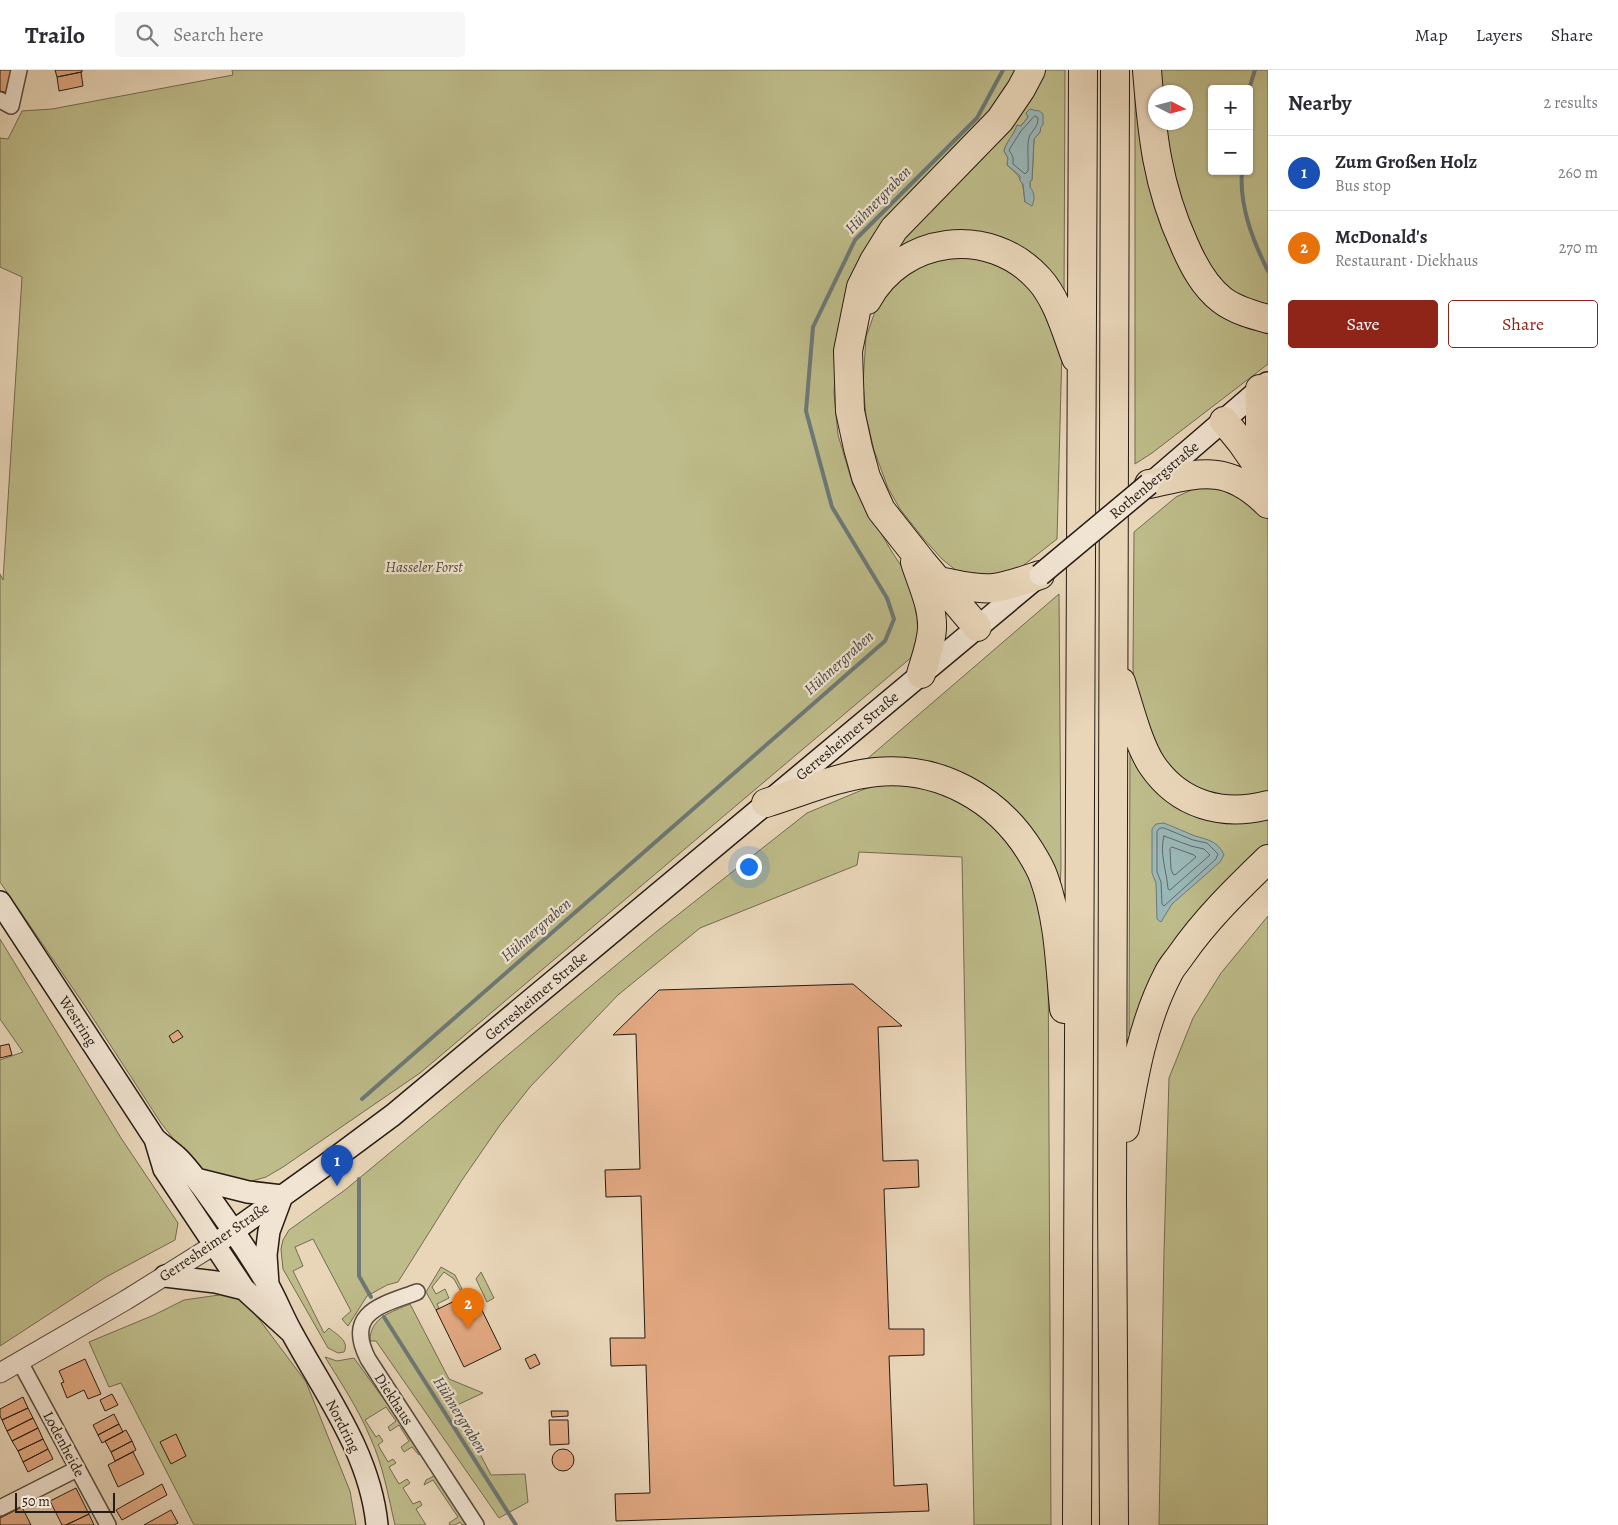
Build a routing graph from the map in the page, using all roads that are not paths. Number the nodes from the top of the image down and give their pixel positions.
1 (19, 70) edge
2 (1031, 70) edge
3 (1083, 70) edge
4 (1115, 70) edge
5 (1147, 70) edge
6 (0, 100) edge
7 (1268, 318) edge
8 (852, 328) junction
9 (1081, 374) junction
10 (1264, 386) edge
11 (1224, 421) junction
12 (1268, 476) edge
13 (1268, 482) edge
14 (1150, 484) junction
15 (1268, 504) edge
16 (909, 547) junction
17 (1040, 575) junction
18 (938, 581) junction
19 (977, 627) junction
20 (1113, 656) junction
21 (920, 674) junction
22 (766, 803) junction
23 (1268, 805) edge
24 (1268, 858) edge
25 (0, 902) edge
26 (155, 1139) junction
27 (1079, 1151) junction
28 (196, 1179) junction
29 (282, 1196) junction
30 (1112, 1196) junction
31 (234, 1231) junction
32 (214, 1245) junction
33 (165, 1276) junction
34 (268, 1287) junction
35 (244, 1289) junction
36 (417, 1292) dead end
37 (292, 1333) junction
38 (20, 1362) junction
39 (0, 1373) edge
40 (77, 1469) junction
41 (0, 1508) edge
42 (108, 1525) edge
43 (377, 1525) edge
44 (476, 1525) edge
45 (1077, 1525) edge
46 (1114, 1525) edge

1 - 6 street
2 - 8 highway
3 - 9 highway
4 - 20 highway
5 - 7 highway
8 - 9 highway
8 - 16 highway
9 - 27 highway
10 - 11 main road, Rothenbergstraße
10 - 12 highway
11 - 13 highway
11 - 14 main road, Rothenbergstraße
14 - 15 highway
14 - 17 main road, Rothenbergstraße, bridge
16 - 18 highway
16 - 21 highway
17 - 18 highway
17 - 19 main road, Gerresheimer Straße
18 - 19 highway
19 - 21 main road, Gerresheimer Straße
20 - 23 highway
20 - 30 highway
21 - 22 main road, Gerresheimer Straße
22 - 27 highway
22 - 29 main road, Gerresheimer Straße
24 - 30 highway
25 - 26 main road, Westring
26 - 28 main road, Westring
26 - 32 main road, Westring
27 - 45 highway
28 - 29 main road
28 - 31 main road, Westring
29 - 31 main road, Gerresheimer Straße
29 - 34 main road
30 - 46 highway
31 - 32 main road, Gerresheimer Straße
31 - 34 main road, Nordring
32 - 33 street, Gerresheimer Straße
32 - 35 main road, Nordring
33 - 35 main road
33 - 38 street, Gerresheimer Straße
34 - 37 main road, Nordring
35 - 37 main road, Nordring
36 - 44 street, Diekhaus
37 - 43 main road, Nordring
38 - 39 street, Gerresheimer Straße
38 - 40 street, Lodenheide
40 - 41 street
40 - 42 street, Lodenheide

